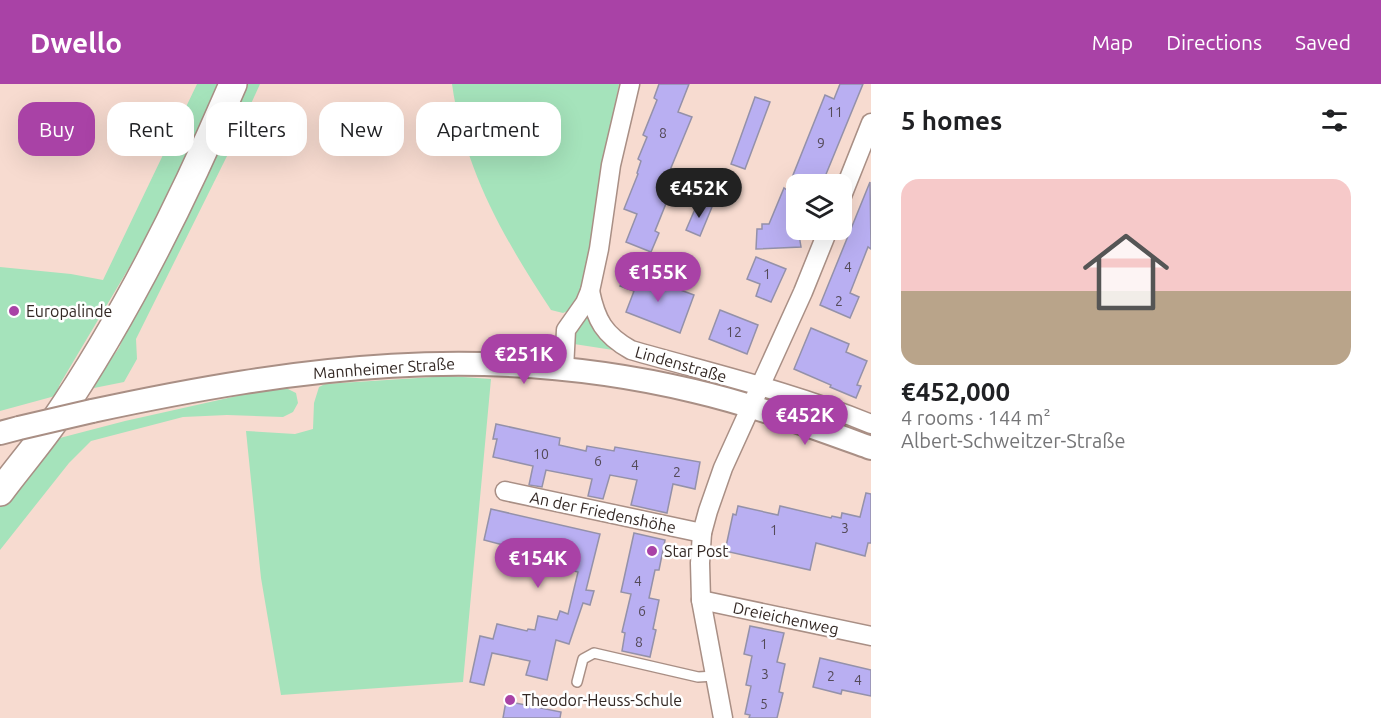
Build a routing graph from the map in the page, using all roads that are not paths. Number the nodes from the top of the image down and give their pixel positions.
1 (233, 84) edge
2 (630, 84) edge
3 (871, 123) edge
4 (851, 174) edge
5 (824, 240) edge
6 (590, 291) junction
7 (564, 369) junction
8 (760, 387) junction
9 (751, 407) junction
10 (871, 424) edge
11 (9, 431) edge
12 (871, 448) edge
13 (505, 491) dead end
14 (0, 492) edge
15 (702, 533) junction
16 (701, 600) junction
17 (871, 636) edge
18 (716, 676) junction
19 (577, 682) dead end
20 (723, 718) edge

1 - 14 main road
2 - 6 street
3 - 4 street
5 - 8 street
6 - 7 street
6 - 8 street, Lindenstraße
7 - 9 street, Mannheimer Straße
7 - 11 street, Mannheimer Straße, bridge
8 - 9 street
8 - 10 street, Lindenstraße
9 - 12 street, Mannheimer Straße
9 - 15 street
13 - 15 street, An der Friedenshöhe
15 - 16 street
16 - 17 street, Dreieichenweg
16 - 18 street
18 - 19 lane
18 - 20 street

